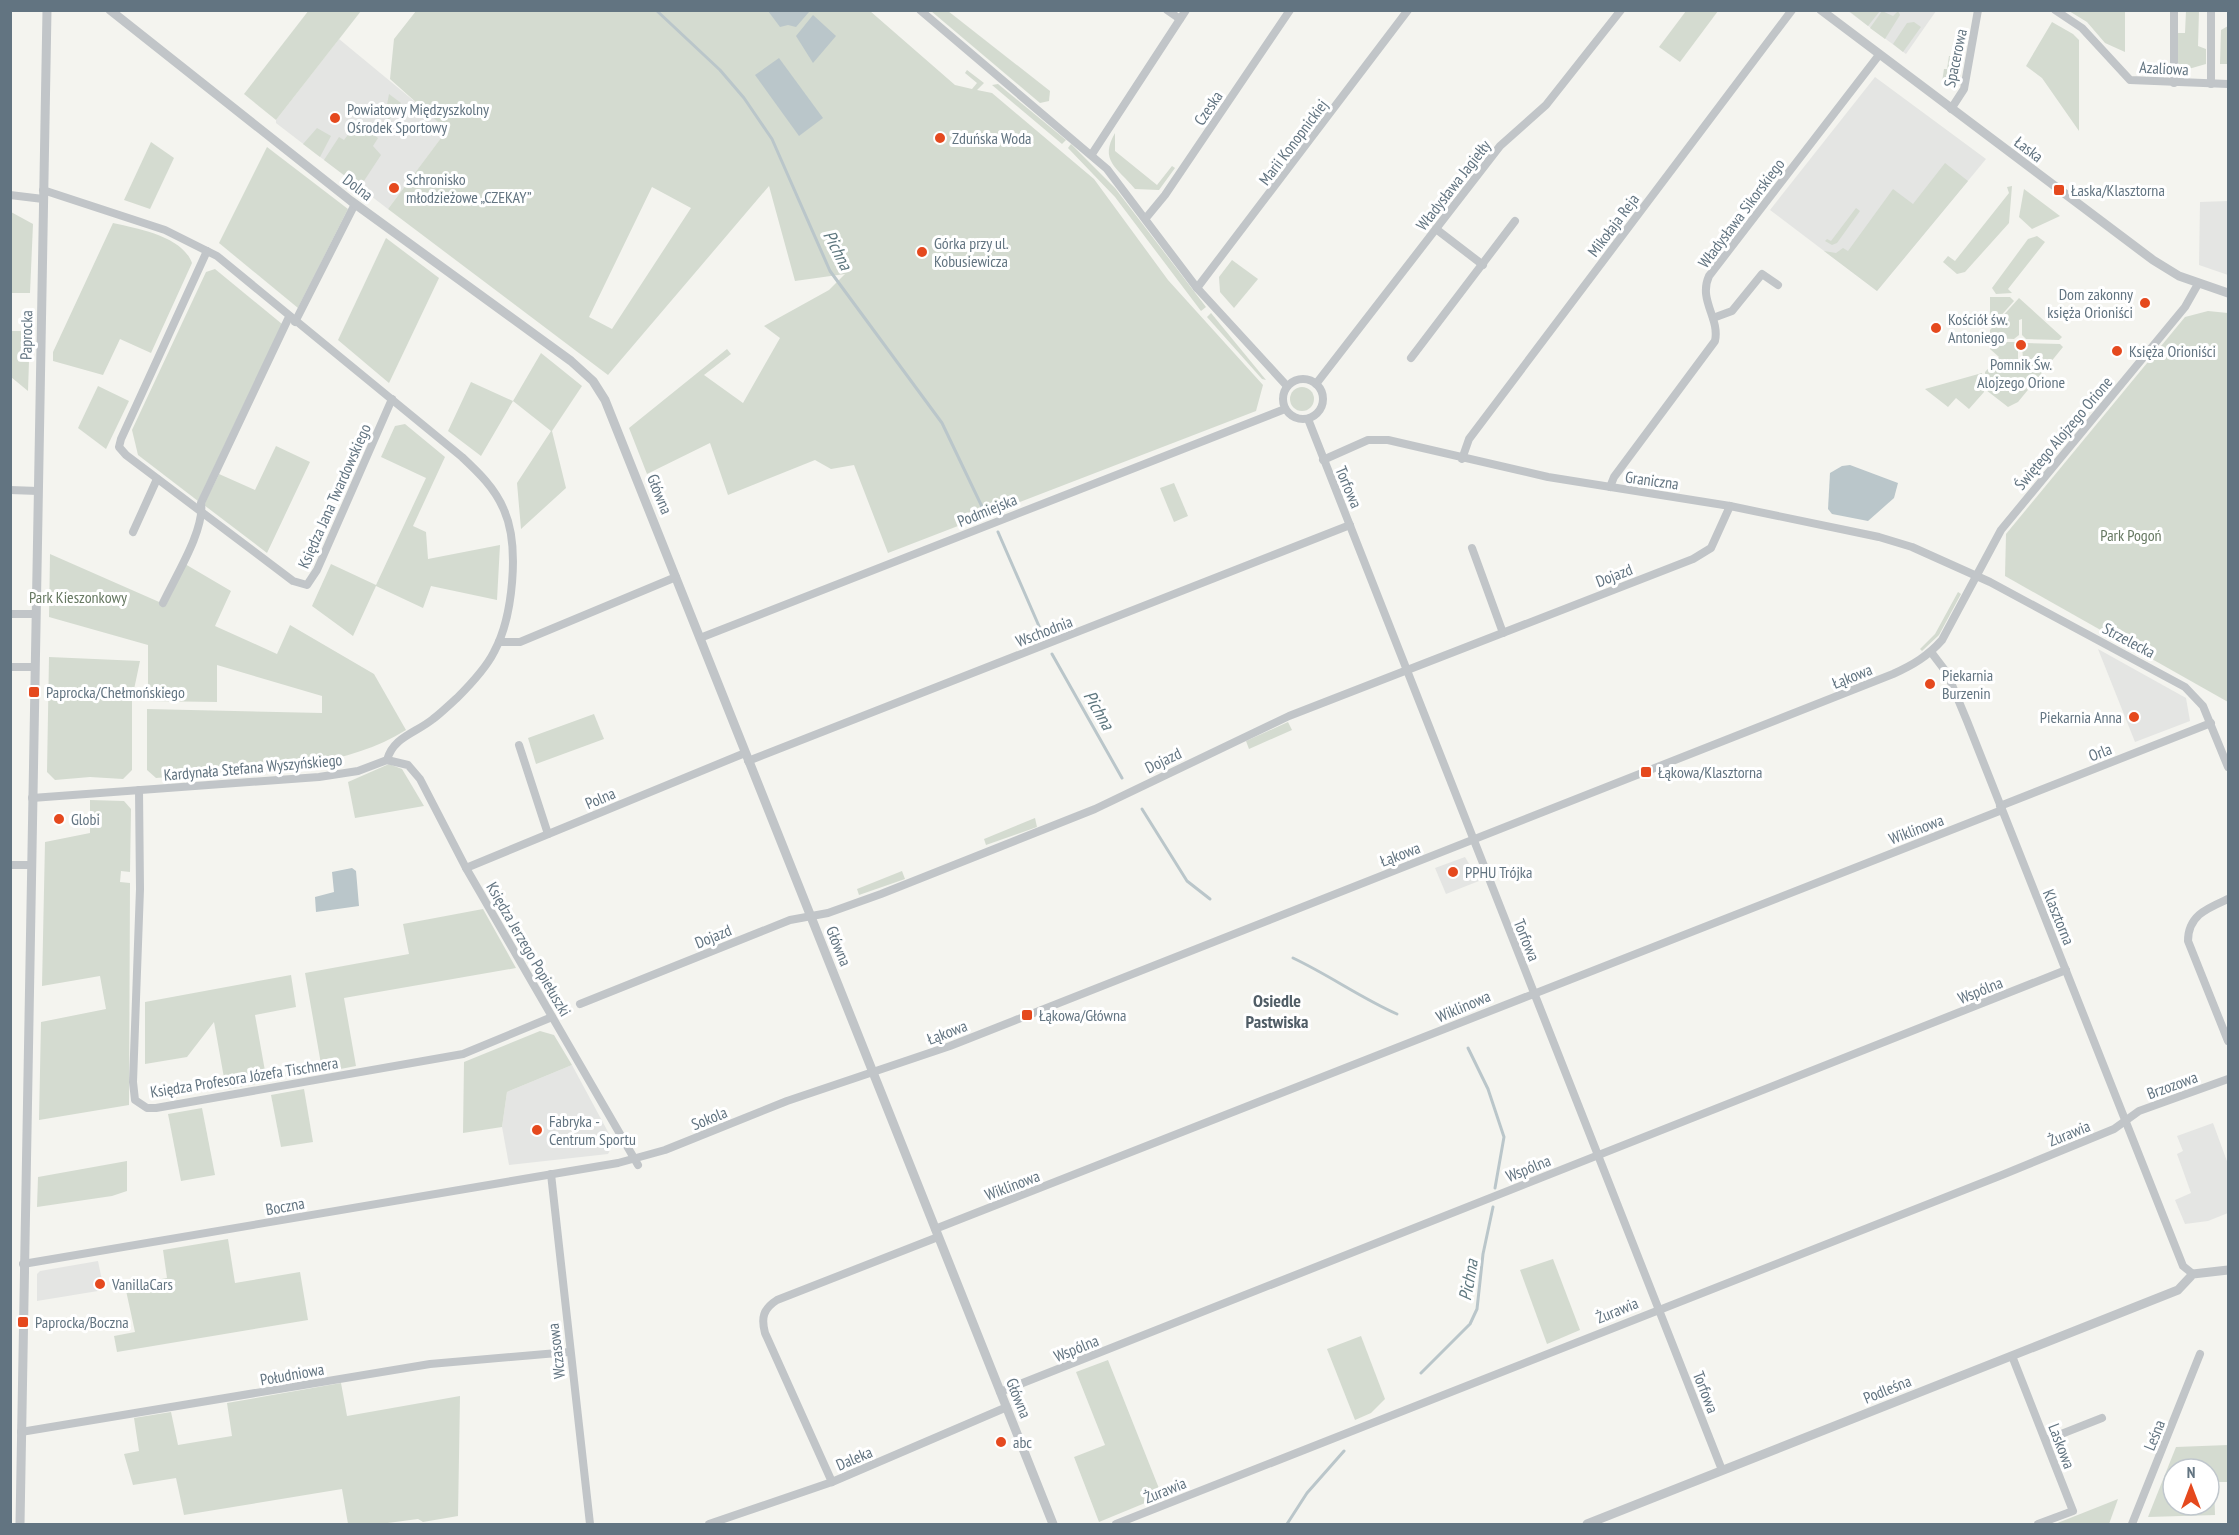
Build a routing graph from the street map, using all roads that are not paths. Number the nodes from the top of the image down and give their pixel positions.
1 (47, 10) edge
2 (110, 10) edge
3 (920, 10) edge
4 (1167, 10) edge
5 (1186, 10) edge
6 (1290, 10) edge
7 (1408, 10) edge
8 (1621, 10) edge
9 (1792, 10) edge
10 (1821, 10) edge
11 (1978, 10) edge
12 (2055, 10) edge
13 (2174, 10) edge
14 (2211, 10) edge
15 (1180, 19) junction
16 (1879, 55) junction
17 (2174, 83) junction
18 (2211, 84) junction
19 (2229, 84) edge
20 (1951, 109) junction
21 (1092, 154) junction
22 (10, 195) edge
23 (43, 195) junction
24 (355, 204) junction
25 (1146, 218) junction
26 (1515, 221) dead end
27 (1436, 229) junction
28 (207, 251) junction
29 (1483, 265) junction
30 (2198, 284) junction
31 (1778, 285) dead end
32 (1197, 288) junction
33 (2229, 293) edge
34 (1713, 318) junction
35 (292, 319) junction
36 (1411, 357) dead end
37 (593, 381) joint
38 (1316, 384) junction
39 (1287, 386) junction
40 (392, 399) junction
41 (1285, 409) junction
42 (1308, 419) junction
43 (1462, 459) junction
44 (1323, 460) junction
45 (157, 479) junction
46 (1610, 488) junction
47 (10, 490) edge
48 (38, 491) junction
49 (1730, 506) junction
50 (203, 513) junction
51 (1350, 525) junction
52 (133, 532) dead end
53 (1472, 548) dead end
54 (1977, 575) junction
55 (676, 576) junction
56 (163, 603) dead end
57 (10, 614) edge
58 (35, 614) junction
59 (1503, 633) junction
60 (700, 638) junction
61 (499, 642) junction
62 (1931, 652) junction
63 (10, 667) edge
64 (34, 667) junction
65 (1406, 671) junction
66 (2211, 723) junction
67 (519, 745) dead end
68 (746, 757) junction
69 (387, 760) junction
70 (2229, 767) edge
71 (139, 790) junction
72 (32, 798) junction
73 (2001, 808) junction
74 (548, 834) junction
75 (1472, 840) junction
76 (10, 865) edge
77 (31, 865) junction
78 (466, 868) junction
79 (2229, 899) edge
80 (810, 916) junction
81 (2066, 970) junction
82 (1533, 992) junction
83 (580, 1004) dead end
84 (552, 1017) junction
85 (2229, 1041) edge
86 (873, 1072) junction
87 (2229, 1079) edge
88 (2127, 1121) junction
89 (1597, 1155) junction
90 (636, 1162) junction
91 (551, 1174) junction
92 (937, 1233) junction
93 (23, 1264) junction
94 (2229, 1270) edge
95 (2193, 1274) junction
96 (1659, 1308) junction
97 (569, 1352) junction
98 (2200, 1354) dead end
99 (2012, 1356) junction
100 (1000, 1392) junction
101 (1007, 1407) junction
102 (2102, 1418) dead end
103 (21, 1432) junction
104 (2046, 1440) junction
105 (1722, 1470) junction
106 (832, 1482) junction
107 (20, 1524) edge
108 (590, 1524) edge
109 (709, 1524) edge
110 (1053, 1524) edge
111 (1116, 1524) edge
112 (1587, 1524) edge
113 (2038, 1524) edge
114 (2132, 1524) edge

1 - 23 street, Paprocka
2 - 24 street, Dolna
3 - 21 street
4 - 15 street
5 - 15 street
6 - 25 street, Czeska
7 - 32 street, Marii Konopnickiej
8 - 27 street, Władysława Jagiełły
9 - 43 street, Mikołaja Reja
10 - 16 street, Łaska
11 - 20 street, Spacerowa
12 - 17 street, Azaliowa
13 - 17 street
14 - 18 street
15 - 21 street
16 - 20 street, Łaska
16 - 34 street, Władysława Sikorskiego
17 - 18 street, Azaliowa
18 - 19 street, Azaliowa
20 - 30 street, Łaska
21 - 25 street
22 - 23 street
23 - 28 street
23 - 48 street, Paprocka
24 - 35 street
24 - 37 street, Dolna
25 - 32 street
26 - 29 street
27 - 29 street
27 - 38 street, Władysława Jagiełły
28 - 35 street
28 - 45 street, Księdza Jana Twardowskiego
29 - 36 street
30 - 33 street, Łaska
30 - 54 street, Świętego Alojzego Orione
31 - 34 street
32 - 39 street
34 - 46 street, Władysława Sikorskiego
35 - 40 street
35 - 50 street
37 - 55 street, Główna
38 - 39 street
38 - 42 street
39 - 41 street
40 - 50 street, Księdza Jana Twardowskiego
40 - 61 street
41 - 42 street
41 - 60 street, Podmiejska
42 - 44 street, Torfowa
43 - 44 street, Graniczna
43 - 46 street, Graniczna
44 - 51 street, Torfowa
45 - 50 street, Księdza Jana Twardowskiego
45 - 52 street
46 - 49 street, Graniczna
47 - 48 street
48 - 58 street, Paprocka
49 - 54 street, Graniczna
49 - 59 street, Dojazd
50 - 56 street
51 - 65 street, Torfowa
51 - 68 street, Wschodnia
53 - 59 street
54 - 62 street
54 - 66 street, Strzelecka
55 - 60 street, Główna
55 - 61 street
57 - 58 street
58 - 64 street, Paprocka
59 - 65 street, Dojazd
60 - 68 street, Główna
61 - 69 street
62 - 73 street, Klasztorna
62 - 75 street, Łąkowa
63 - 64 street
64 - 72 street, Paprocka
65 - 75 street, Torfowa
65 - 80 street, Dojazd
66 - 70 street, Strzelecka
66 - 73 street, Orla
67 - 74 street
68 - 74 street, Polna
68 - 80 street, Główna
69 - 71 street, Kardynała Stefana Wyszyńskiego
69 - 78 street, Księdza Jerzego Popiełuszki
71 - 72 street, Kardynała Stefana Wyszyńskiego
71 - 84 street, Księdza Profesora Józefa Tischnera
72 - 77 street, Paprocka
73 - 81 street, Klasztorna
73 - 82 street, Wiklinowa
74 - 78 street, Polna
75 - 82 street, Torfowa
75 - 86 street, Łąkowa
76 - 77 street
77 - 93 street, Paprocka
78 - 84 street, Księdza Jerzego Popiełuszki
79 - 85 street
80 - 83 street, Dojazd
80 - 86 street, Główna
81 - 88 street, Klasztorna
81 - 89 street, Wspólna
82 - 89 street, Torfowa
82 - 92 street, Wiklinowa
84 - 90 street, Księdza Jerzego Popiełuszki
86 - 90 street, Sokola
86 - 92 street, Główna
87 - 88 street, Brzozowa
88 - 95 street, Klasztorna
88 - 96 street, Żurawia
89 - 96 street, Torfowa
89 - 100 street, Wspólna
90 - 91 street, Sokola
91 - 93 street, Boczna
91 - 97 street, Wczasowa
92 - 100 street, Główna
92 - 106 street, Wiklinowa
93 - 103 street, Paprocka
94 - 95 street
95 - 99 street, Podleśna
96 - 105 street, Torfowa
96 - 111 street, Żurawia
97 - 103 street, Południowa
97 - 108 street, Wczasowa
98 - 114 street, Leśna
99 - 104 street, Laskowa
99 - 105 street, Podleśna
100 - 101 street, Główna
101 - 106 street, Daleka
101 - 110 street, Główna
102 - 104 street
103 - 107 street, Paprocka
104 - 113 street, Laskowa
105 - 112 street, Podleśna
106 - 109 street, Daleka

